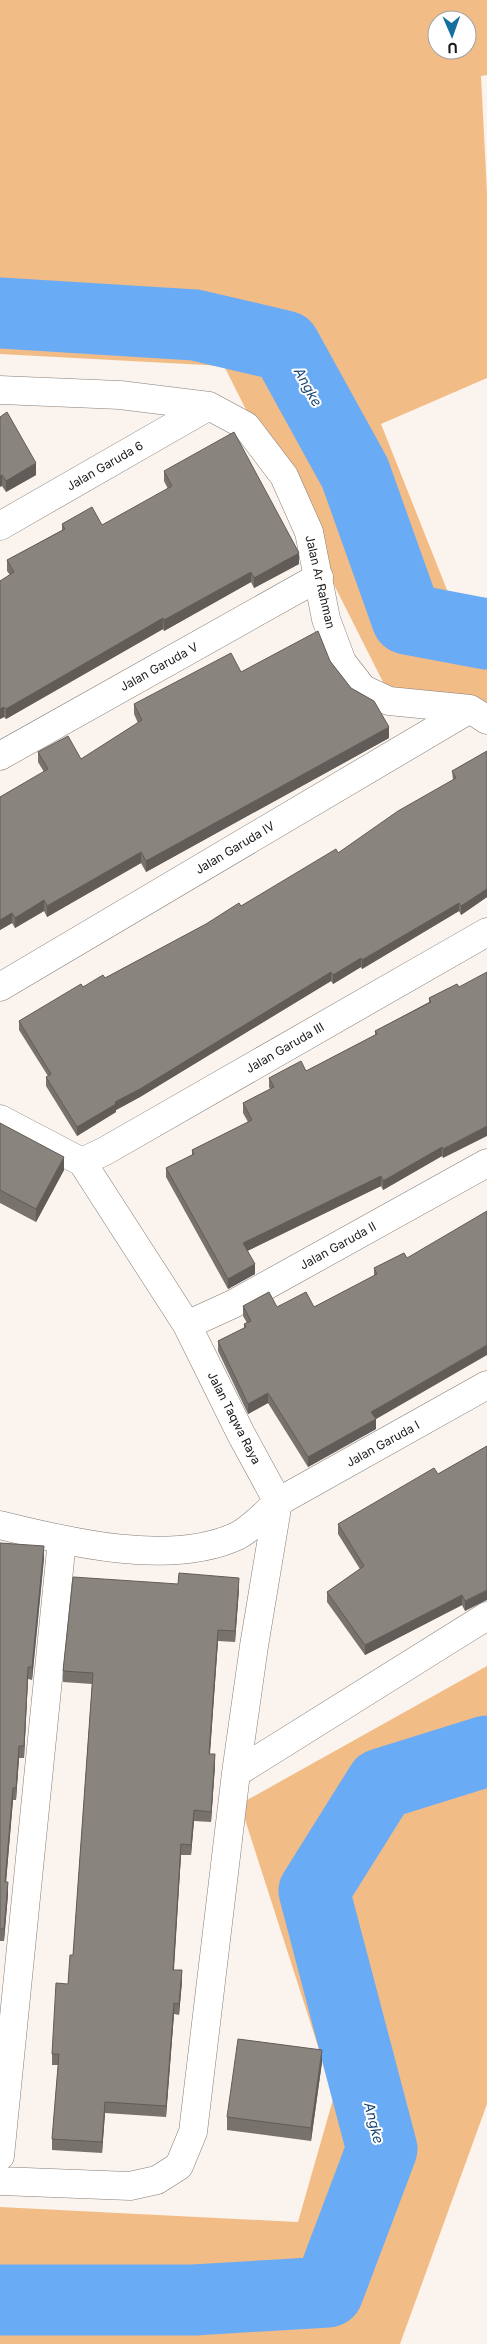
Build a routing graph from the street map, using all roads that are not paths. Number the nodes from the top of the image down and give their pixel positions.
1 (0, 390) edge
2 (209, 406) junction
3 (0, 526) edge
4 (319, 578) junction
5 (479, 714) edge
6 (0, 756) edge
7 (487, 932) edge
8 (0, 987) edge
9 (0, 1119) edge
10 (82, 1162) junction
11 (487, 1163) edge
12 (187, 1325) junction
13 (487, 1385) edge
14 (278, 1502) junction
15 (0, 1525) edge
16 (62, 1540) junction
17 (487, 1616) edge
18 (236, 1773) junction
19 (0, 2156) edge
20 (0, 2181) edge

1 - 2 street, Jalan Ar Rahman
2 - 3 street, Jalan Garuda 6
2 - 4 street, Jalan Ar Rahman
4 - 5 street, Jalan Ar Rahman
4 - 6 street, Jalan Garuda V
5 - 8 street, Jalan Garuda IV
7 - 10 street, Jalan Garuda III
9 - 10 street, Jalan Taqwa Raya
10 - 12 street, Jalan Taqwa Raya
11 - 12 street, Jalan Garuda II
12 - 14 street, Jalan Taqwa Raya
13 - 14 street, Jalan Garuda I
14 - 16 street
14 - 18 street
15 - 16 street
16 - 19 street
17 - 18 street
18 - 20 street

